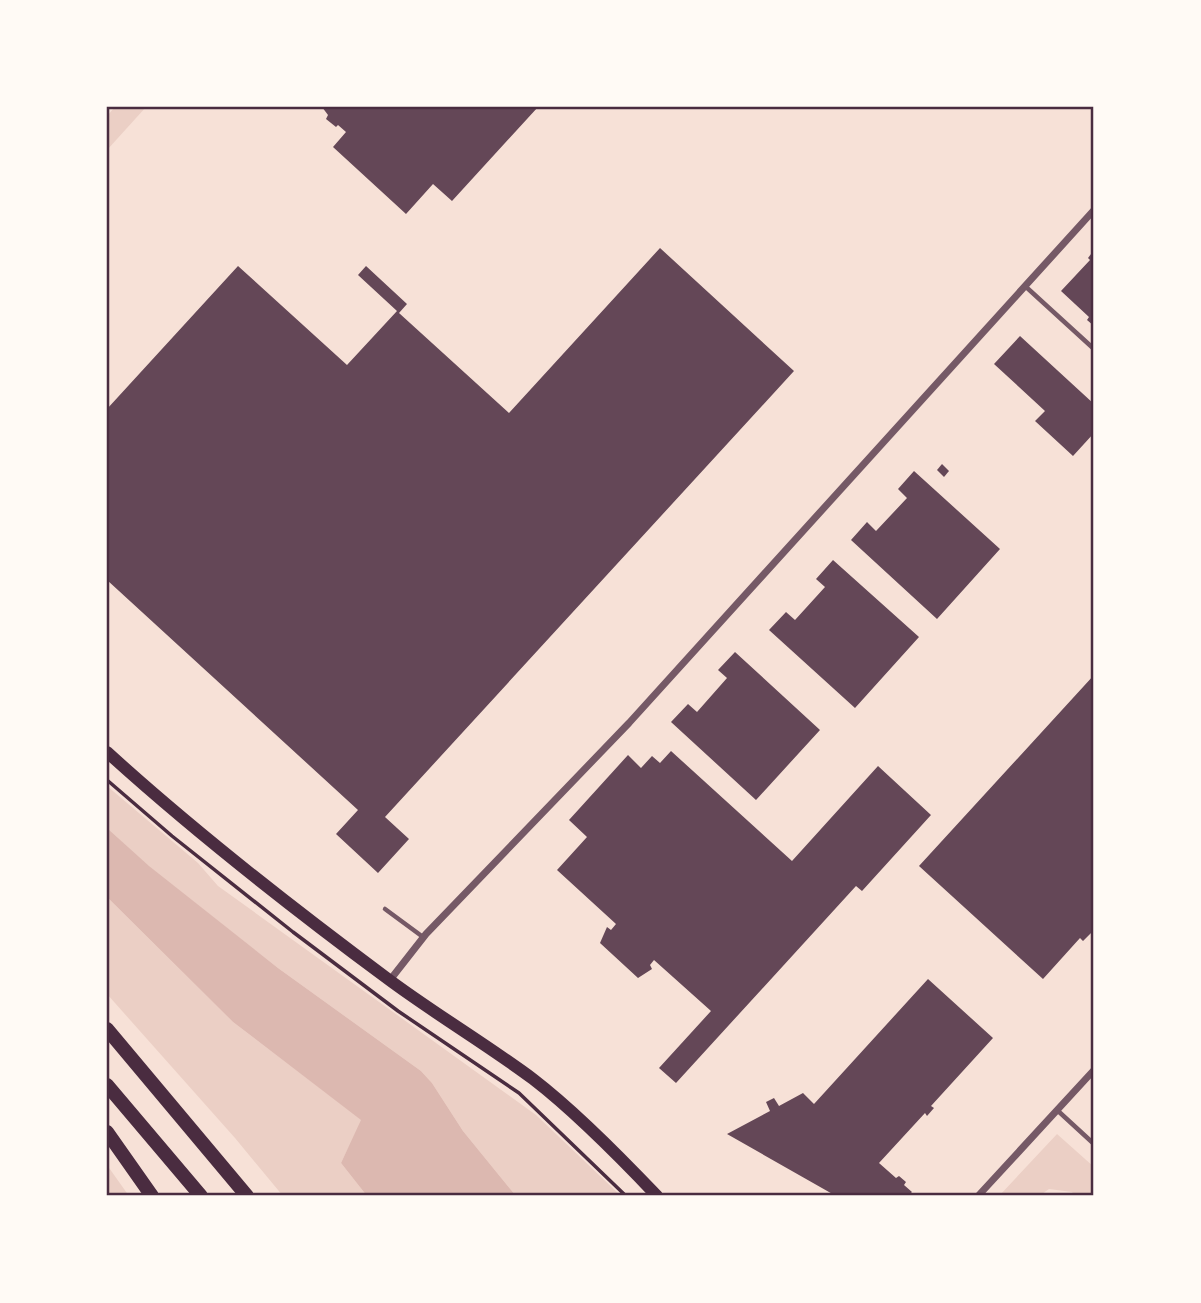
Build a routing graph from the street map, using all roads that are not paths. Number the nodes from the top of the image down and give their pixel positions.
1 (1094, 210) edge
2 (1025, 286) junction
3 (1094, 349) edge
4 (107, 752) edge
5 (385, 909) dead end
6 (424, 937) junction
7 (390, 980) junction
8 (107, 1029) edge
9 (1094, 1070) edge
10 (107, 1086) edge
11 (1057, 1110) junction
12 (107, 1132) edge
13 (1094, 1144) edge
14 (152, 1196) edge
15 (201, 1196) edge
16 (247, 1196) edge
17 (657, 1196) edge
18 (978, 1196) edge

1 - 2 street
2 - 3 lane
2 - 6 street
4 - 7 main road
5 - 6 lane
6 - 7 street
7 - 17 main road
8 - 16 highway
9 - 11 street
10 - 15 highway
11 - 13 lane
11 - 18 street
12 - 14 highway

